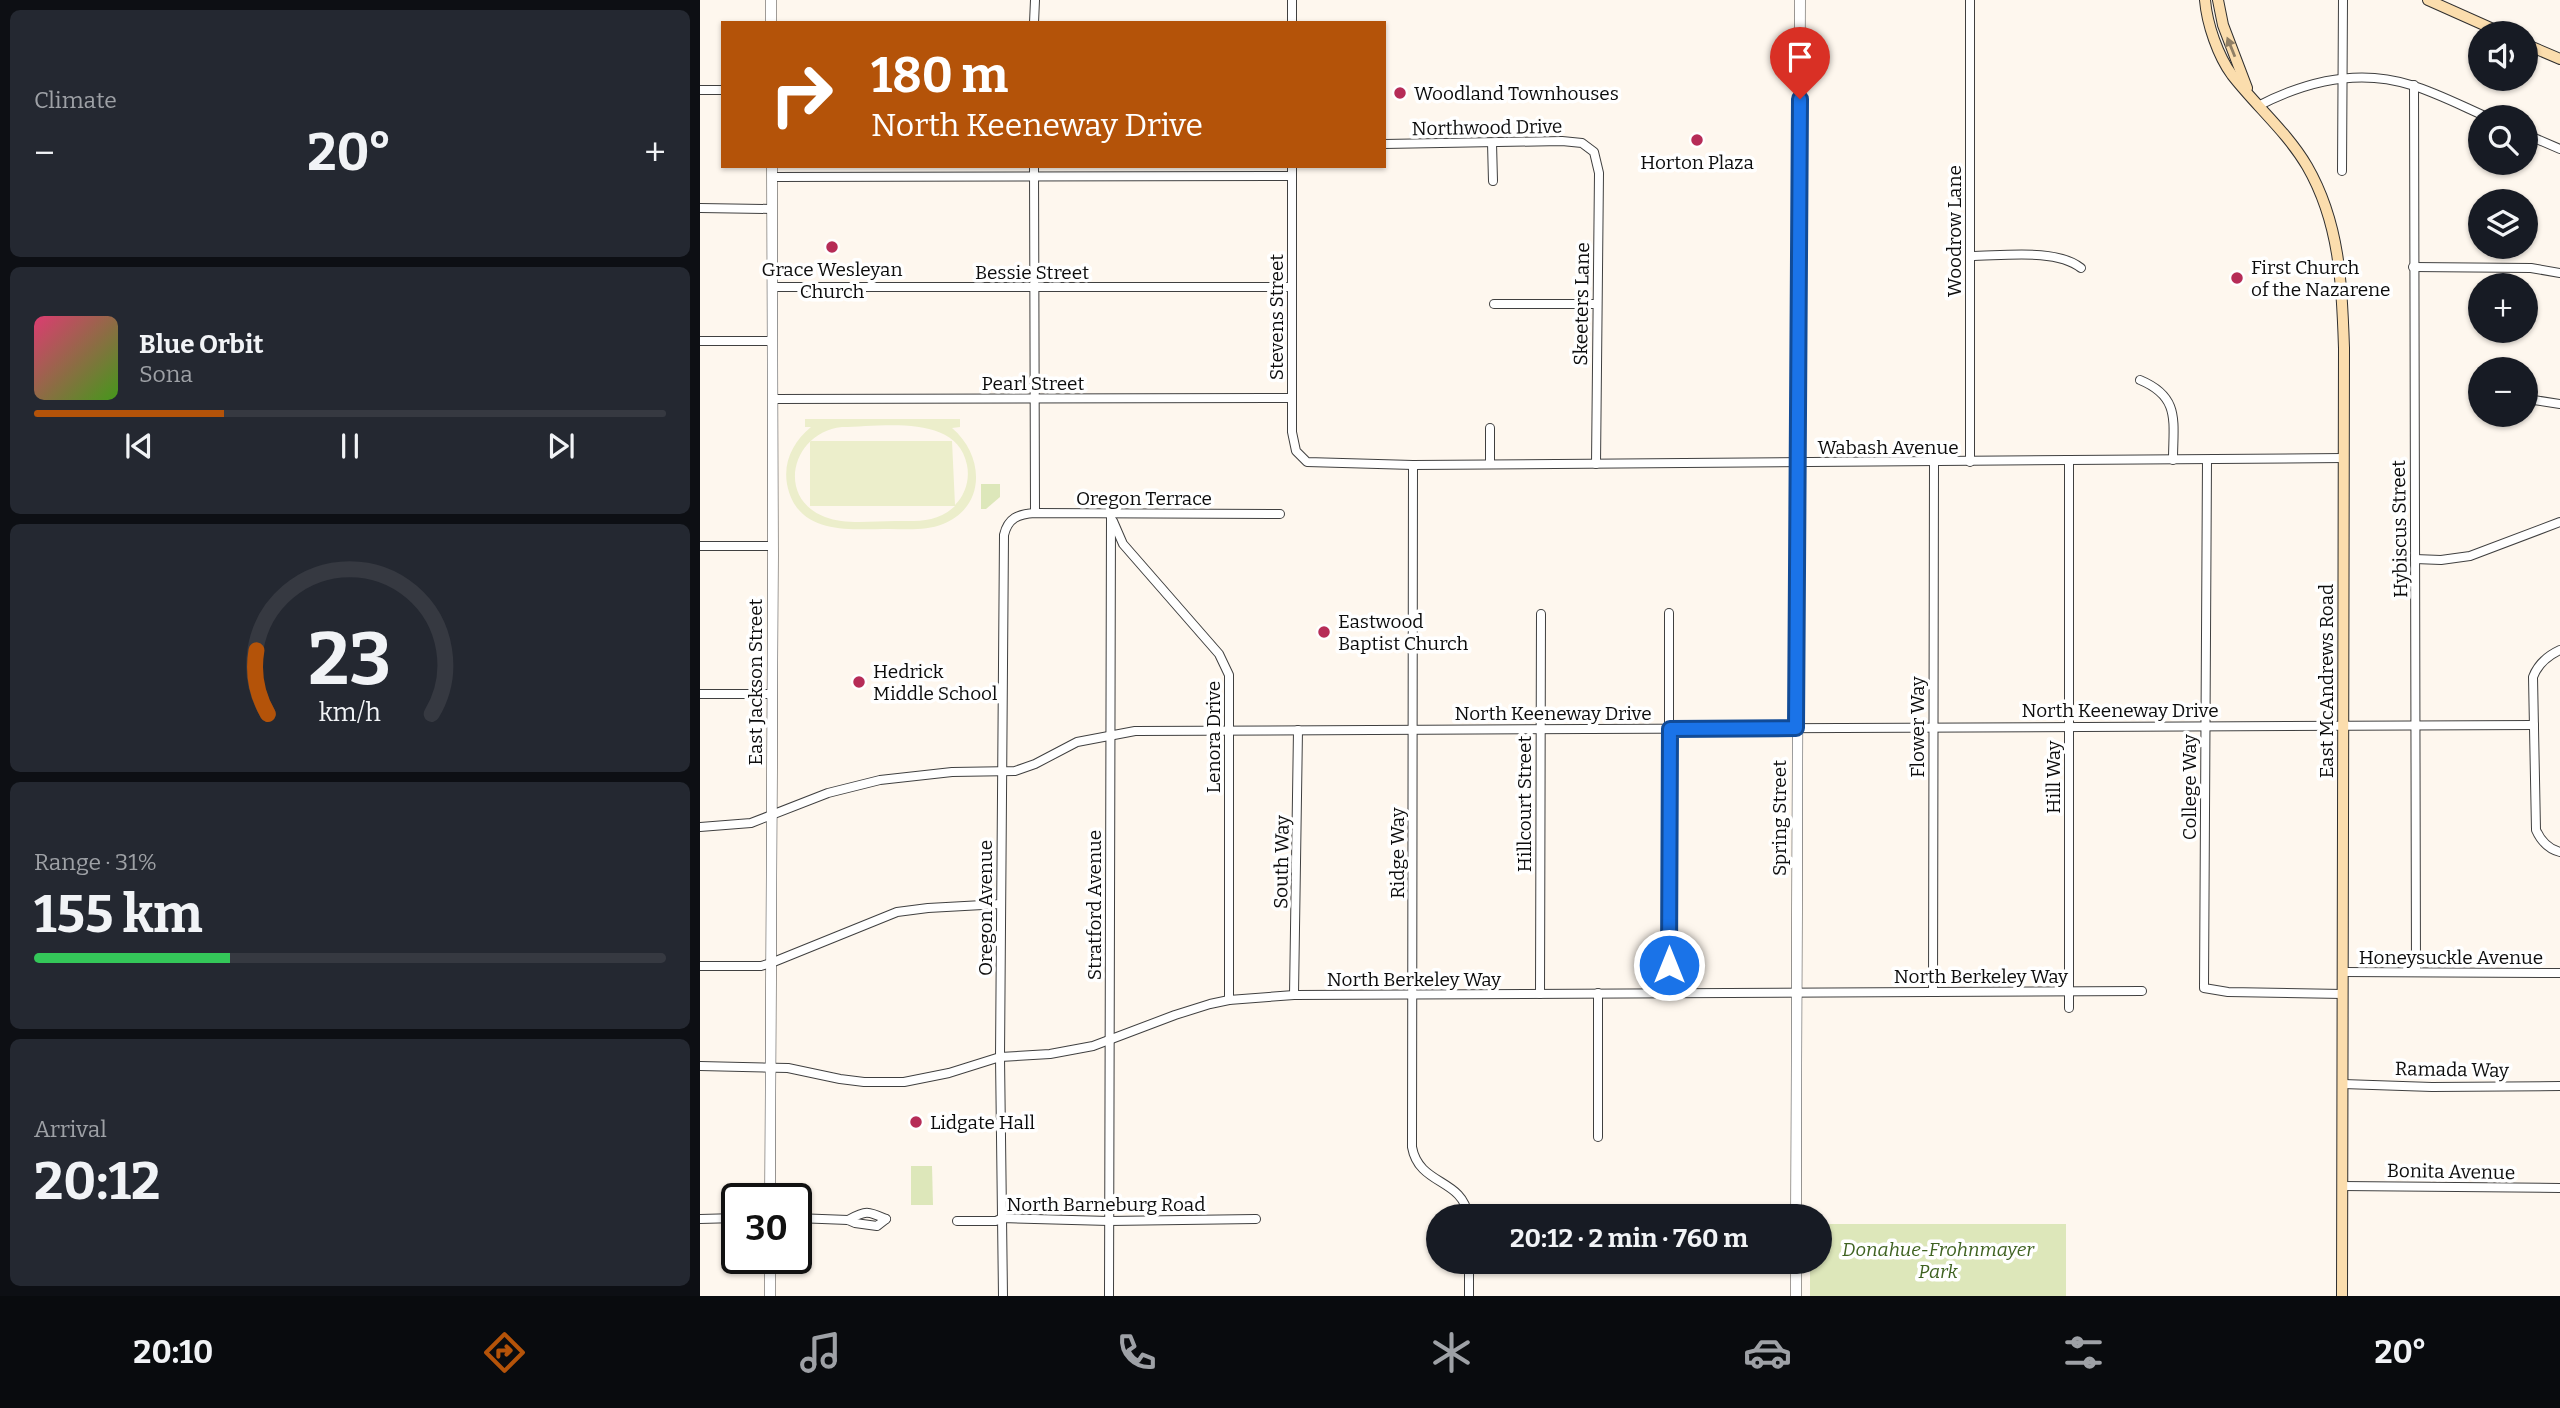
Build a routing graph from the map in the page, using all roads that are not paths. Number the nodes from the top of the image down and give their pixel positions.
1 (771, 0) edge
2 (1035, 0) edge
3 (1292, 0) edge
4 (1800, 0) edge
5 (1970, 0) edge
6 (2205, 0) edge
7 (2218, 0) edge
8 (2343, 0) edge
9 (2428, 0) edge
10 (771, 21) edge
11 (1034, 21) edge
12 (1292, 21) edge
13 (2475, 21) edge
14 (2538, 50) edge
15 (2560, 60) edge
16 (2344, 78) junction
17 (2414, 85) junction
18 (700, 90) edge
19 (721, 90) edge
20 (2249, 94) junction
21 (2258, 106) junction
22 (2468, 109) edge
23 (2538, 140) edge
24 (1492, 143) junction
25 (1386, 144) edge
26 (1590, 147) joint
27 (2560, 149) edge
28 (1034, 168) edge
29 (1293, 171) edge
30 (2342, 171) dead end
31 (772, 172) edge
32 (1034, 177) junction
33 (1493, 181) dead end
34 (700, 208) edge
35 (772, 209) junction
36 (1970, 256) junction
37 (2413, 267) junction
38 (2081, 268) dead end
39 (2560, 273) edge
40 (773, 287) junction
41 (1292, 287) junction
42 (1034, 289) junction
43 (1494, 304) dead end
44 (1597, 304) junction
45 (700, 341) edge
46 (772, 341) junction
47 (2140, 380) dead end
48 (1292, 398) junction
49 (773, 399) junction
50 (1033, 399) junction
51 (2538, 401) edge
52 (2560, 404) edge
53 (1490, 428) dead end
54 (2344, 458) junction
55 (2173, 460) junction
56 (2207, 460) junction
57 (2069, 461) junction
58 (1307, 462) joint
59 (1970, 462) junction
60 (1798, 463) junction
61 (1934, 463) junction
62 (1490, 464) junction
63 (1595, 464) junction
64 (1413, 465) junction
65 (1035, 513) junction
66 (1280, 514) dead end
67 (1111, 515) junction
68 (1009, 521) joint
69 (2560, 522) edge
70 (700, 546) edge
71 (773, 546) junction
72 (2415, 559) junction
73 (1669, 613) dead end
74 (1541, 614) dead end
75 (2560, 650) edge
76 (700, 694) edge
77 (772, 694) junction
78 (2206, 725) junction
79 (2534, 725) junction
80 (2069, 726) junction
81 (2343, 726) junction
82 (2416, 726) junction
83 (1933, 727) junction
84 (1796, 728) junction
85 (1413, 729) junction
86 (1540, 729) junction
87 (1670, 729) junction
88 (1229, 730) junction
89 (1298, 730) junction
90 (1110, 734) junction
91 (1002, 772) junction
92 (772, 816) junction
93 (700, 827) edge
94 (2560, 852) edge
95 (1001, 904) junction
96 (771, 963) junction
97 (700, 966) edge
98 (2343, 972) junction
99 (2416, 972) junction
100 (2560, 973) edge
101 (2069, 991) junction
102 (2142, 991) dead end
103 (1796, 992) junction
104 (1933, 992) junction
105 (1598, 993) junction
106 (1669, 993) junction
107 (2343, 993) junction
108 (1413, 994) junction
109 (1540, 994) junction
110 (1294, 995) junction
111 (1229, 1000) junction
112 (2069, 1008) dead end
113 (1110, 1040) junction
114 (1000, 1057) junction
115 (700, 1066) edge
116 (771, 1067) junction
117 (2343, 1084) junction
118 (2560, 1086) edge
119 (1598, 1138) dead end
120 (770, 1183) edge
121 (2342, 1186) junction
122 (2560, 1188) edge
123 (1465, 1204) edge
124 (1796, 1204) edge
125 (721, 1218) edge
126 (1002, 1218) junction
127 (700, 1219) edge
128 (812, 1219) edge
129 (1256, 1219) dead end
130 (848, 1220) dead end
131 (957, 1221) dead end
132 (1109, 1221) junction
133 (770, 1274) edge
134 (1469, 1274) edge
135 (1796, 1274) edge
136 (770, 1296) edge
137 (1003, 1296) edge
138 (1109, 1296) edge
139 (1469, 1296) edge
140 (1796, 1296) edge
141 (2342, 1296) edge

1 - 10 street
2 - 11 street
3 - 12 street
4 - 60 street, Spring Street
5 - 36 street, Woodrow Lane
6 - 20 main road, East McAndrews Road
20 -> 7 main road, East McAndrews Road
8 - 16 street
9 - 13 main road
14 - 15 main road
16 - 17 street
16 - 21 street
16 - 30 street
17 - 22 street
17 - 37 street, Hybiscus Street
18 - 19 street
20 - 21 main road, East McAndrews Road
21 - 54 main road, East McAndrews Road
23 - 27 street
24 - 25 street, Northwood Drive
24 - 26 street, Northwood Drive
24 - 33 street
26 - 44 street, Skeeters Lane
28 - 32 street
29 - 32 street
29 - 41 street, Stevens Street
31 - 32 street
31 - 35 street, East Jackson Street
32 - 42 street
34 - 35 street
35 - 40 street, East Jackson Street
36 - 38 street
36 - 59 street, Woodrow Lane
37 - 39 street
37 - 72 street, Hybiscus Street
40 - 42 street, Bessie Street
40 - 46 street, East Jackson Street
41 - 42 street, Bessie Street
41 - 48 street, Stevens Street
42 - 50 street
43 - 44 street
44 - 63 street, Skeeters Lane
45 - 46 street
46 - 49 street, East Jackson Street
47 - 55 street
48 - 50 street, Pearl Street
48 - 58 street, Stevens Street
49 - 50 street, Pearl Street
49 - 71 street, East Jackson Street
50 - 65 street
51 - 52 street
53 - 62 street
54 - 56 street, Wabash Avenue
54 - 81 main road, East McAndrews Road
55 - 56 street, Wabash Avenue
55 - 57 street, Wabash Avenue
56 - 78 street, College Way
57 - 59 street, Wabash Avenue
57 - 80 street, Hill Way
58 - 64 street, Wabash Avenue
59 - 61 street, Wabash Avenue
60 - 61 street, Wabash Avenue
60 - 63 street, Wabash Avenue
60 - 84 street, Spring Street
61 - 83 street, Flower Way
62 - 63 street, Wabash Avenue
62 - 64 street, Wabash Avenue
64 - 85 street, Ridge Way
65 - 67 street, Oregon Terrace
65 - 68 street, Oregon Terrace
66 - 67 street, Oregon Terrace
67 - 88 street, Lenora Drive
67 - 90 street, Stratford Avenue
68 - 91 street, Oregon Avenue
69 - 72 street
70 - 71 street
71 - 77 street, East Jackson Street
72 - 82 street, Hybiscus Street
73 - 87 street
74 - 86 street, Hillcourt Street
75 - 79 street
76 - 77 street
77 - 92 street, East Jackson Street
78 - 80 street, North Keeneway Drive
78 - 81 street, North Keeneway Drive
78 - 107 street, College Way
79 - 82 street, North Keeneway Drive
79 - 94 street
80 - 83 street, North Keeneway Drive
80 - 101 street, Hill Way
81 - 82 street, North Keeneway Drive
81 - 98 main road, East McAndrews Road
82 - 99 street, Hybiscus Street
83 - 84 street, North Keeneway Drive
83 - 104 street, Flower Way
84 - 87 street, North Keeneway Drive
84 - 103 street, Spring Street
85 - 86 street, North Keeneway Drive
85 - 89 street, North Keeneway Drive
85 - 108 street, Ridge Way
86 - 87 street, North Keeneway Drive
86 - 109 street, Hillcourt Street
87 - 106 street
88 - 89 street, North Keeneway Drive
88 - 90 street, North Keeneway Drive
88 - 111 street, Lenora Drive
89 - 110 street, South Way
90 - 91 street, North Keeneway Drive
90 - 113 street, Stratford Avenue
91 - 92 street, North Keeneway Drive
91 - 95 street, Oregon Avenue
92 - 93 street, North Keeneway Drive
92 - 96 street, East Jackson Street
95 - 96 street
95 - 114 street, Oregon Avenue
96 - 97 street
96 - 116 street, East Jackson Street
98 - 99 street, Honeysuckle Avenue
98 - 107 main road, East McAndrews Road
99 - 100 street, Honeysuckle Avenue
101 - 102 street, North Berkeley Way
101 - 104 street, North Berkeley Way
101 - 112 street, Hill Way
103 - 104 street, North Berkeley Way
103 - 106 street, North Berkeley Way
103 - 124 street, Spring Street
105 - 106 street, North Berkeley Way
105 - 109 street, North Berkeley Way
105 - 119 street
107 - 117 main road, East McAndrews Road
108 - 109 street, North Berkeley Way
108 - 110 street, North Berkeley Way
108 - 123 street, Ridge Way
110 - 111 street, North Berkeley Way
111 - 113 street, North Berkeley Way
113 - 114 street, North Berkeley Way
113 - 132 street, Stratford Avenue
114 - 116 street, North Berkeley Way
114 - 126 street, Oregon Avenue
115 - 116 street, North Berkeley Way
116 - 120 street, East Jackson Street
117 - 118 street, Ramada Way
117 - 121 main road, East McAndrews Road
121 - 122 street, Bonita Avenue
121 - 141 main road, East McAndrews Road
125 - 127 street
126 - 131 street, North Barneburg Road
126 - 132 street, North Barneburg Road
126 - 137 street, Oregon Avenue
128 - 130 street
129 - 132 street, North Barneburg Road
132 - 138 street, Stratford Avenue
133 - 136 street
134 - 139 street
135 - 140 street

